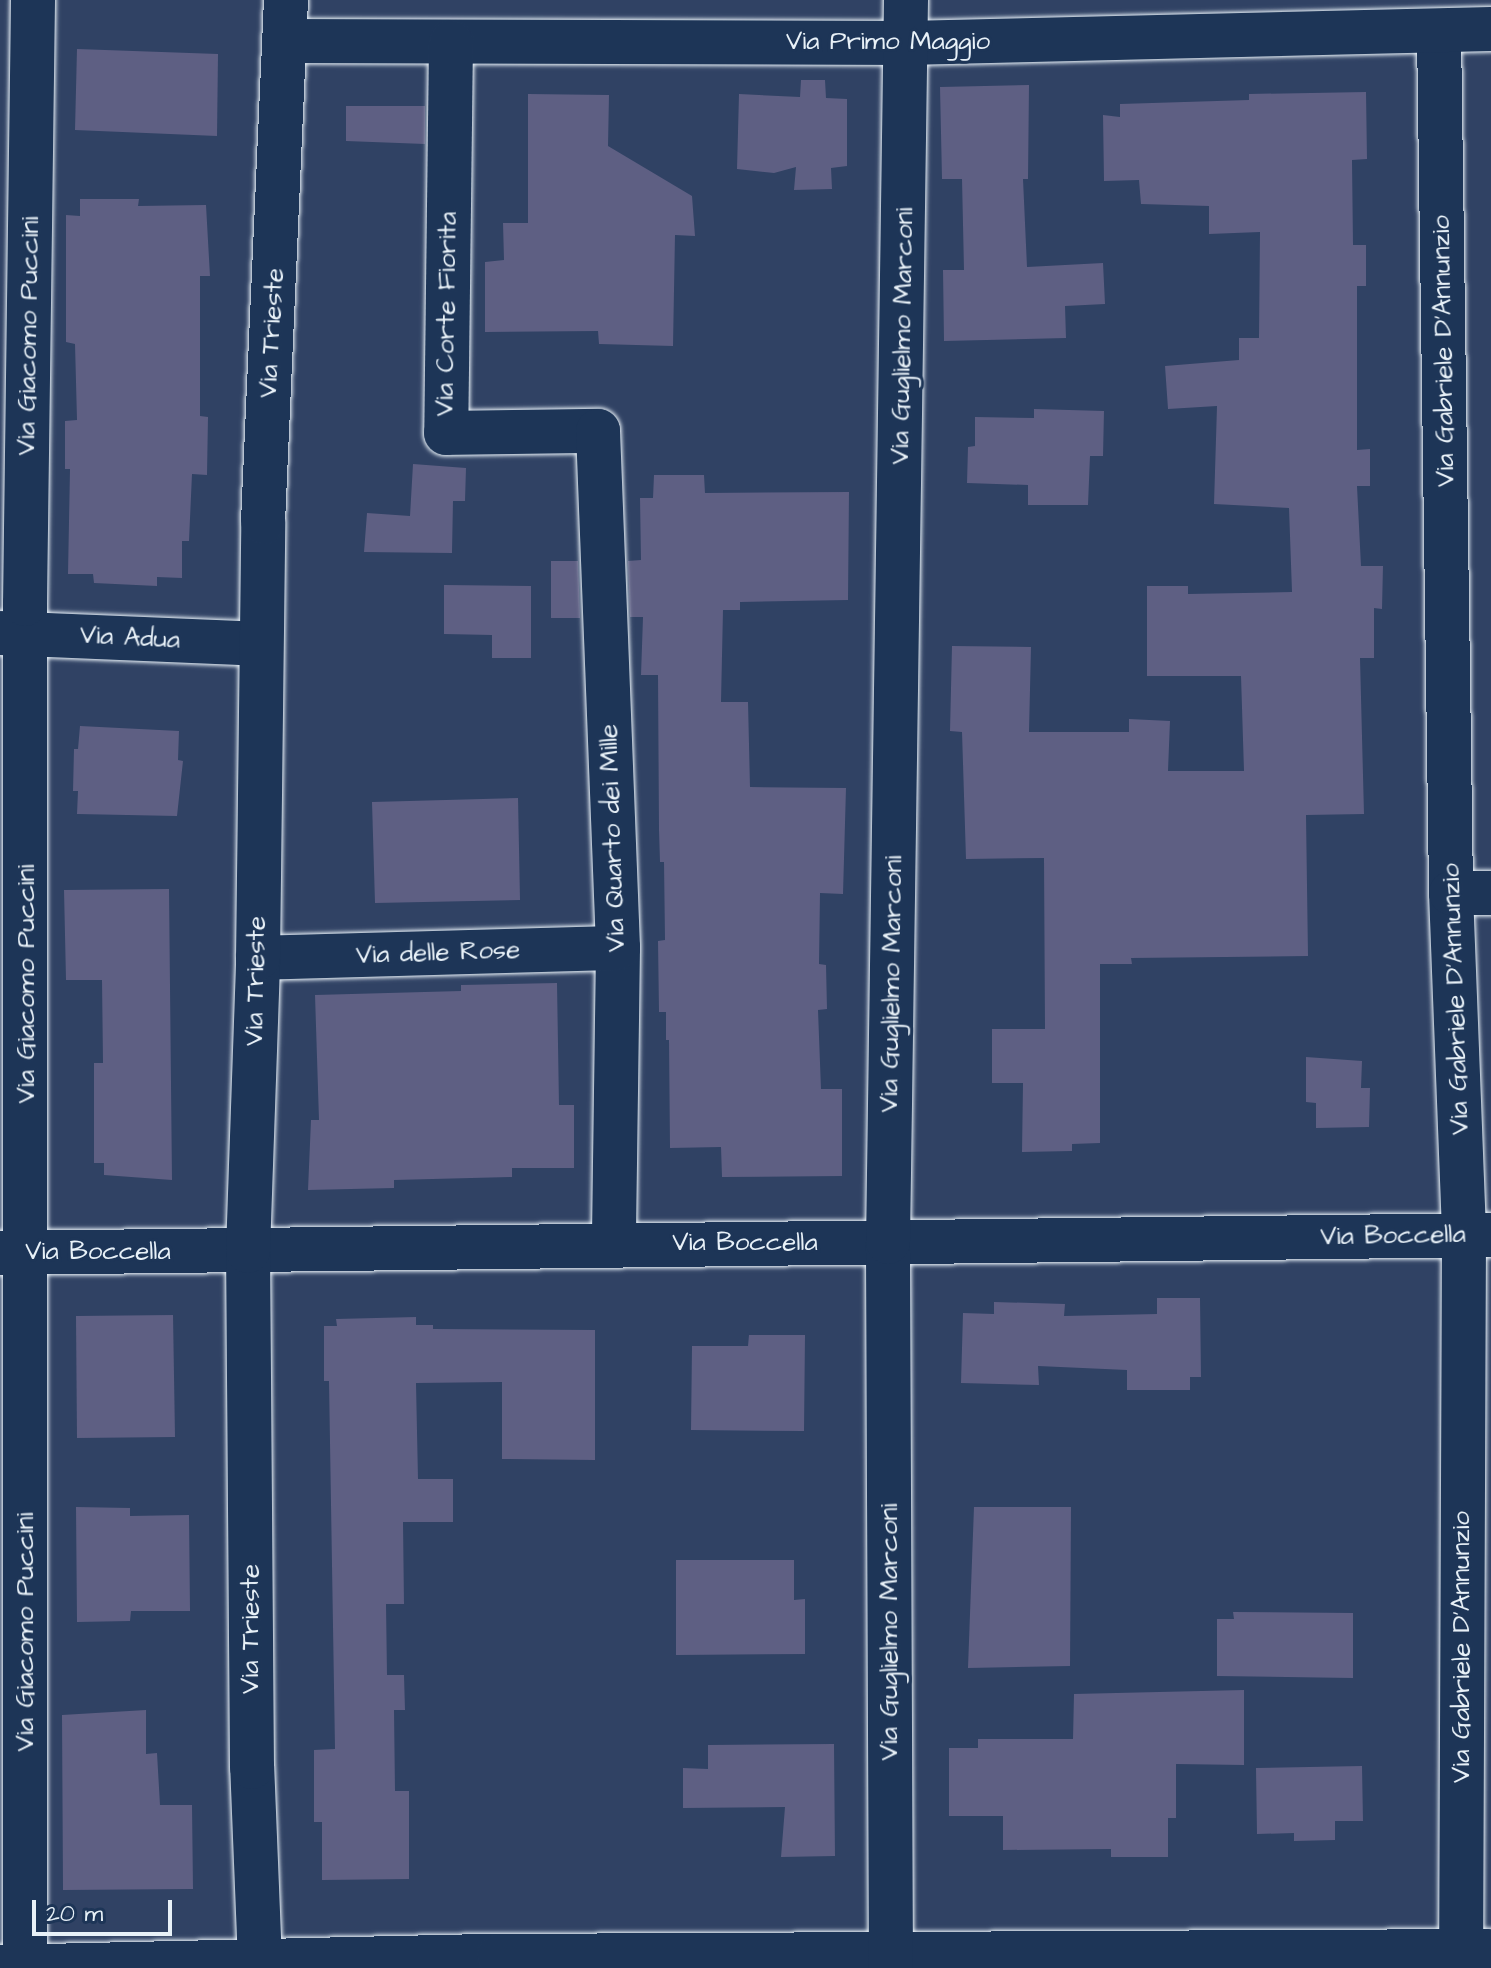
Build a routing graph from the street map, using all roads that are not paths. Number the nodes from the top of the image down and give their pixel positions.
1 (33, 0) edge
2 (906, 0) edge
3 (285, 21) edge
4 (1491, 29) edge
5 (1439, 31) junction
6 (451, 42) junction
7 (907, 43) junction
8 (598, 431) joint
9 (13, 633) edge
10 (260, 644) junction
11 (1471, 893) edge
12 (618, 948) junction
13 (258, 958) junction
14 (1477, 1235) edge
15 (888, 1242) junction
16 (614, 1244) junction
17 (248, 1251) junction
18 (14, 1252) edge
19 (1471, 1957) edge
20 (891, 1961) edge
21 (260, 1962) junction
22 (500, 1962) edge
23 (0, 1967) edge
24 (25, 1967) edge

1 - 9 street, Via Giacomo Puccini
2 - 7 street, Via Guglielmo Marconi
3 - 6 street, Via Primo Maggio
3 - 10 street, Via Trieste
4 - 5 street, Via Primo Maggio
5 - 7 street, Via Primo Maggio
5 - 11 street, Via Gabriele D'Annunzio
6 - 7 street, Via Primo Maggio
6 - 8 street, Via Corte Fiorita
7 - 15 street, Via Guglielmo Marconi
8 - 12 street, Via Quarto dei Mille
9 - 10 street, Via Adua
9 - 18 street, Via Giacomo Puccini
10 - 13 street, Via Trieste
11 - 14 street, Via Gabriele D'Annunzio
12 - 13 street, Via delle Rose
12 - 16 street, Via Quarto dei Mille
13 - 17 street, Via Trieste
14 - 15 street, Via Boccella
14 - 19 street, Via Gabriele D'Annunzio
15 - 16 street, Via Boccella
15 - 20 street, Via Guglielmo Marconi
16 - 17 street, Via Boccella
17 - 18 street, Via Boccella
17 - 21 street, Via Trieste
18 - 24 street, Via Giacomo Puccini
19 - 20 street
20 - 22 street
21 - 22 street
21 - 24 street
23 - 24 street

